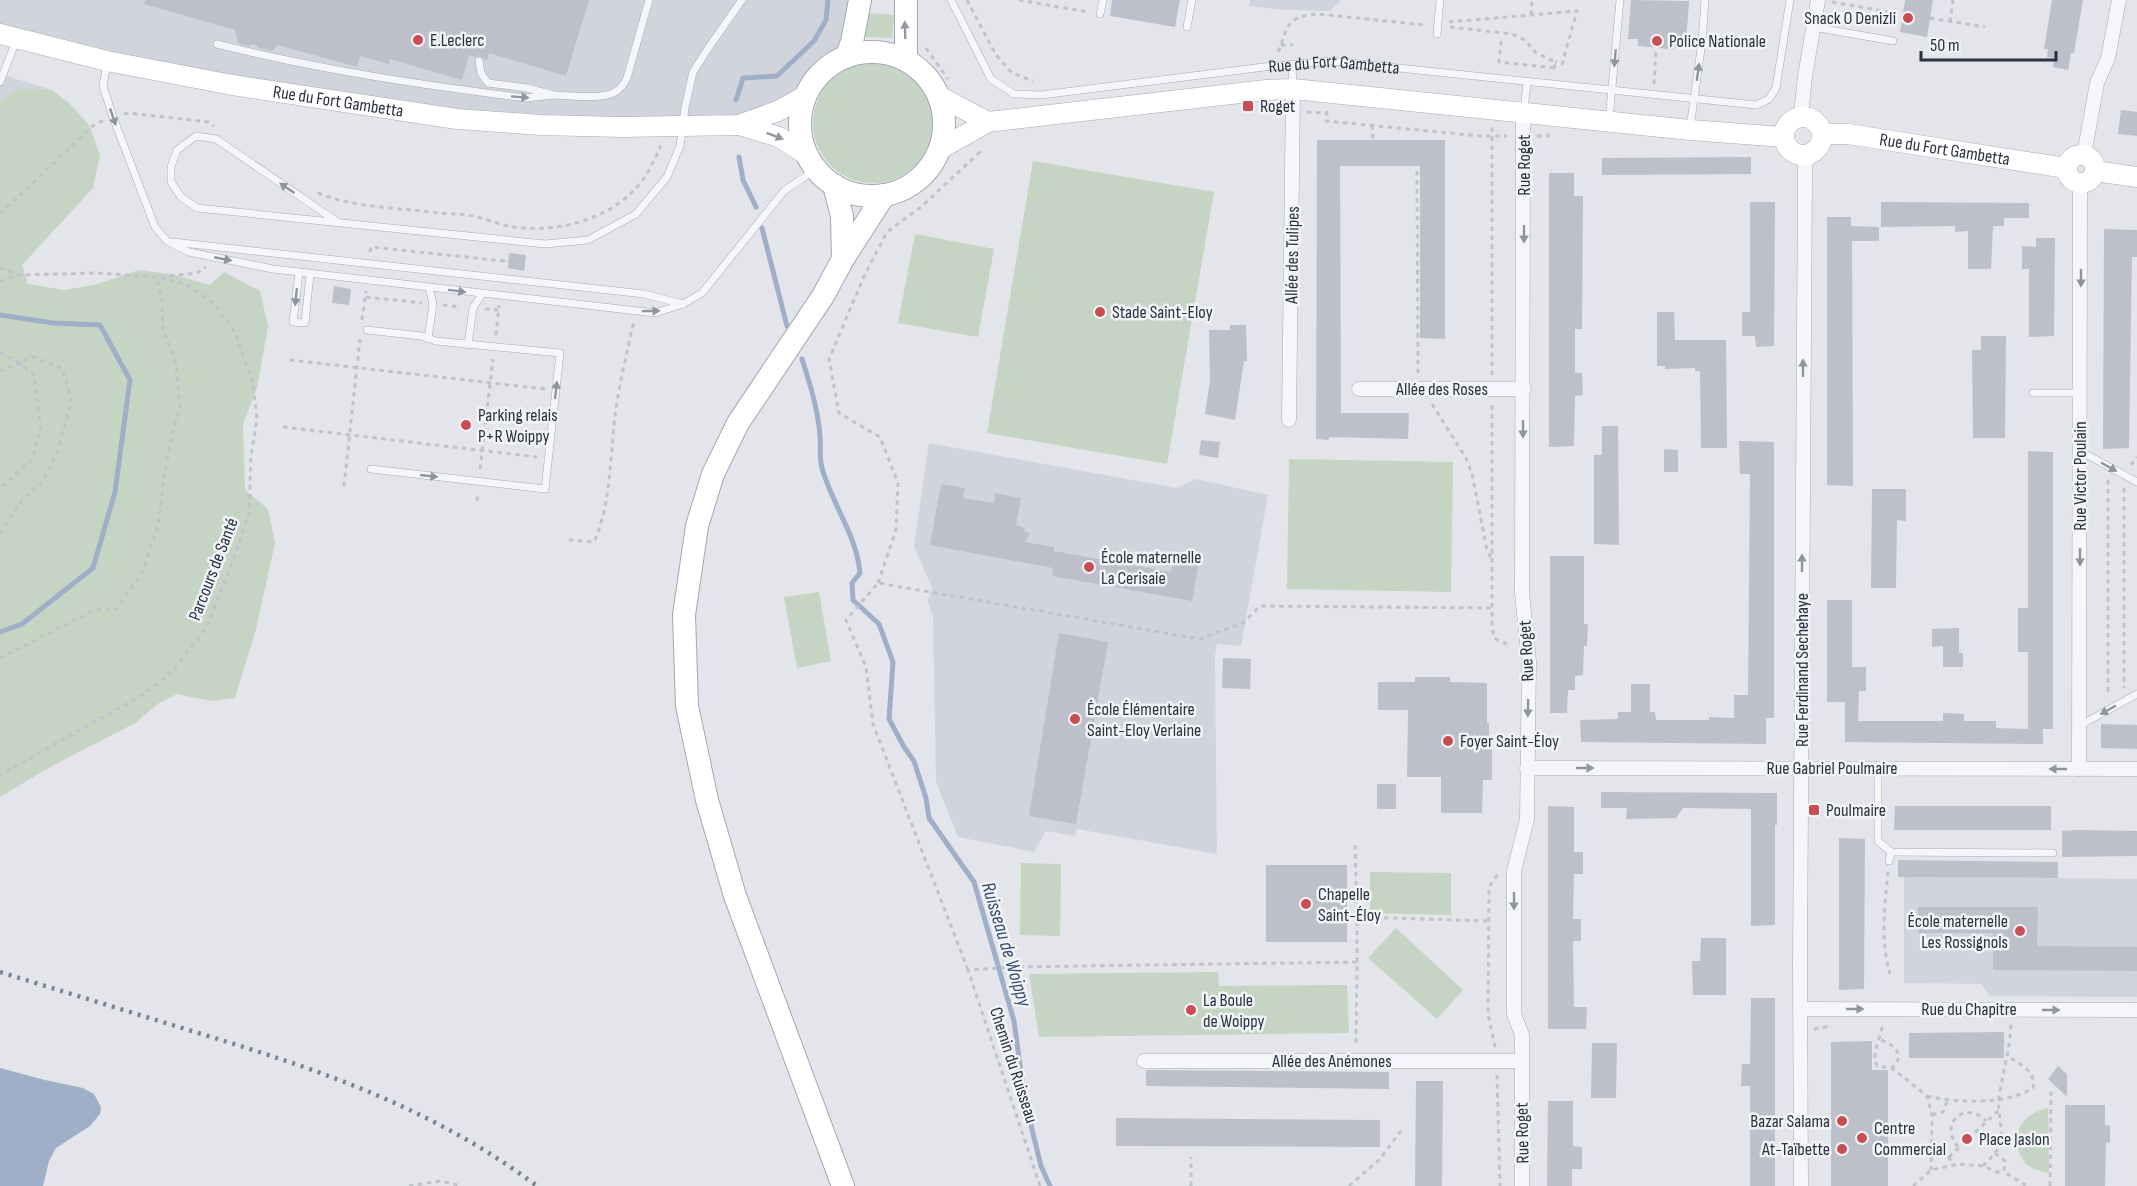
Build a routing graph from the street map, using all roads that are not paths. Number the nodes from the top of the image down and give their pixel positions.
1 (649, 0) edge
2 (742, 0) edge
3 (860, 0) edge
4 (906, 0) edge
5 (951, 0) edge
6 (1103, 0) edge
7 (1192, 0) edge
8 (1440, 0) edge
9 (1620, 0) edge
10 (1705, 0) edge
11 (1790, 0) edge
12 (1820, 0) edge
13 (2119, 0) edge
14 (1100, 14) road end
15 (1187, 27) dead end
16 (1813, 27) junction
17 (1437, 30) road end
18 (8, 36) edge
19 (1893, 42) dead end
20 (217, 44) dead end
21 (846, 57) junction
22 (906, 60) junction
23 (107, 61) junction
24 (479, 62) dead end
25 (1292, 64) junction
26 (0, 82) edge
27 (1527, 83) junction
28 (944, 88) junction
29 (1293, 89) junction
30 (1612, 91) junction
31 (553, 94) junction
32 (806, 96) junction
33 (1694, 99) junction
34 (1523, 112) junction
35 (1801, 116) junction
36 (988, 122) junction
37 (1609, 122) junction
38 (739, 125) junction
39 (682, 127) junction
40 (1690, 130) junction
41 (1823, 134) junction
42 (1784, 136) junction
43 (940, 149) junction
44 (1809, 154) junction
45 (812, 162) junction
46 (2086, 170) junction
47 (2137, 177) edge
48 (834, 185) junction
49 (884, 195) junction
50 (336, 221) junction
51 (167, 242) junction
52 (843, 259) junction
53 (299, 272) junction
54 (310, 274) junction
55 (429, 287) junction
56 (482, 294) junction
57 (683, 304) junction
58 (367, 330) dead end
59 (428, 339) junction
60 (468, 345) junction
61 (1359, 389) dead end
62 (1524, 389) junction
63 (2033, 393) dead end
64 (2080, 393) junction
65 (1288, 420) dead end
66 (2080, 451) junction
67 (371, 469) dead end
68 (2137, 482) edge
69 (2137, 694) edge
70 (2079, 726) junction
71 (1527, 768) junction
72 (1801, 769) junction
73 (1878, 769) junction
74 (2079, 769) junction
75 (2137, 769) edge
76 (1892, 852) junction
77 (2053, 853) dead end
78 (1889, 861) road end
79 (1801, 1009) junction
80 (2137, 1010) edge
81 (2137, 1019) edge
82 (1521, 1060) junction
83 (1144, 1061) dead end
84 (843, 1186) edge
85 (1522, 1186) edge
86 (1801, 1186) edge

1 - 31 lane
2 - 39 lane
3 - 21 main road
22 -> 4 main road
5 - 25 lane, Rue du Fort Gambetta
6 - 14 lane
7 - 15 lane
8 - 17 lane
9 -> 30 lane
33 -> 10 lane
11 - 33 lane, Rue du Fort Gambetta
12 - 16 street
13 - 46 street, Rue Victor Poulain
16 - 19 lane
16 - 35 street
18 - 23 street, Rue du Fort Gambetta
18 - 26 lane
20 -> 31 lane
21 - 22 main road
21 - 32 main road
22 - 28 main road
23 - 39 street, Rue du Fort Gambetta
23 -> 51 lane
24 - 31 lane
25 - 27 lane, Rue du Fort Gambetta
25 - 29 lane
27 - 30 lane, Rue du Fort Gambetta
27 - 34 lane
28 - 36 street
28 - 43 main road
29 - 34 street, Rue du Fort Gambetta
29 - 36 street, Rue du Fort Gambetta
29 - 65 street, Allée des Tulipes
30 - 33 lane, Rue du Fort Gambetta
30 - 37 lane
32 - 38 street, Rue du Fort Gambetta
32 - 45 main road
33 - 40 lane
34 - 37 street, Rue du Fort Gambetta
34 -> 62 street, Rue Roget
35 - 41 street
35 - 42 street
36 - 43 street, Rue du Fort Gambetta
37 - 40 street, Rue du Fort Gambetta
38 - 39 street, Rue du Fort Gambetta
38 -> 45 street, Rue du Fort Gambetta
39 - 50 lane
40 - 42 street, Rue du Fort Gambetta
41 - 44 street
41 - 46 street, Rue du Fort Gambetta
42 - 44 street
43 - 49 main road
72 -> 44 street, Rue Ferdinand Sechehaye
45 - 48 main road
45 - 57 lane
46 - 47 street
46 -> 64 street, Rue Victor Poulain
48 - 49 main road
48 - 52 main road
49 - 52 main road
50 -> 50 lane
51 -> 53 lane
51 - 57 lane
52 - 84 main road
53 - 54 lane
53 -> 54 lane
54 - 55 lane
55 -> 56 lane
55 - 59 lane
56 -> 57 lane
56 - 60 lane
58 - 59 lane
59 - 60 lane
67 -> 60 lane
61 - 62 street, Allée des Roses
62 -> 71 street, Rue Roget
63 - 64 lane
64 - 66 street, Rue Victor Poulain
66 -> 68 lane
66 -> 70 street, Rue Victor Poulain
69 -> 70 lane
70 - 74 street, Rue Victor Poulain
71 -> 72 street, Rue Gabriel Poulmaire
71 -> 82 street, Rue Roget
72 - 73 street, Rue Gabriel Poulmaire
72 - 79 street, Rue Ferdinand Sechehaye
74 -> 73 street, Rue Gabriel Poulmaire
73 - 76 lane
74 - 75 street, Rue Gabriel Poulmaire
76 - 77 lane
76 - 78 lane
79 -> 80 street, Rue du Chapitre
79 - 86 street, Rue Ferdinand Sechehaye
80 - 81 street
82 - 83 street, Allée des Anémones
82 - 85 street, Rue Roget

